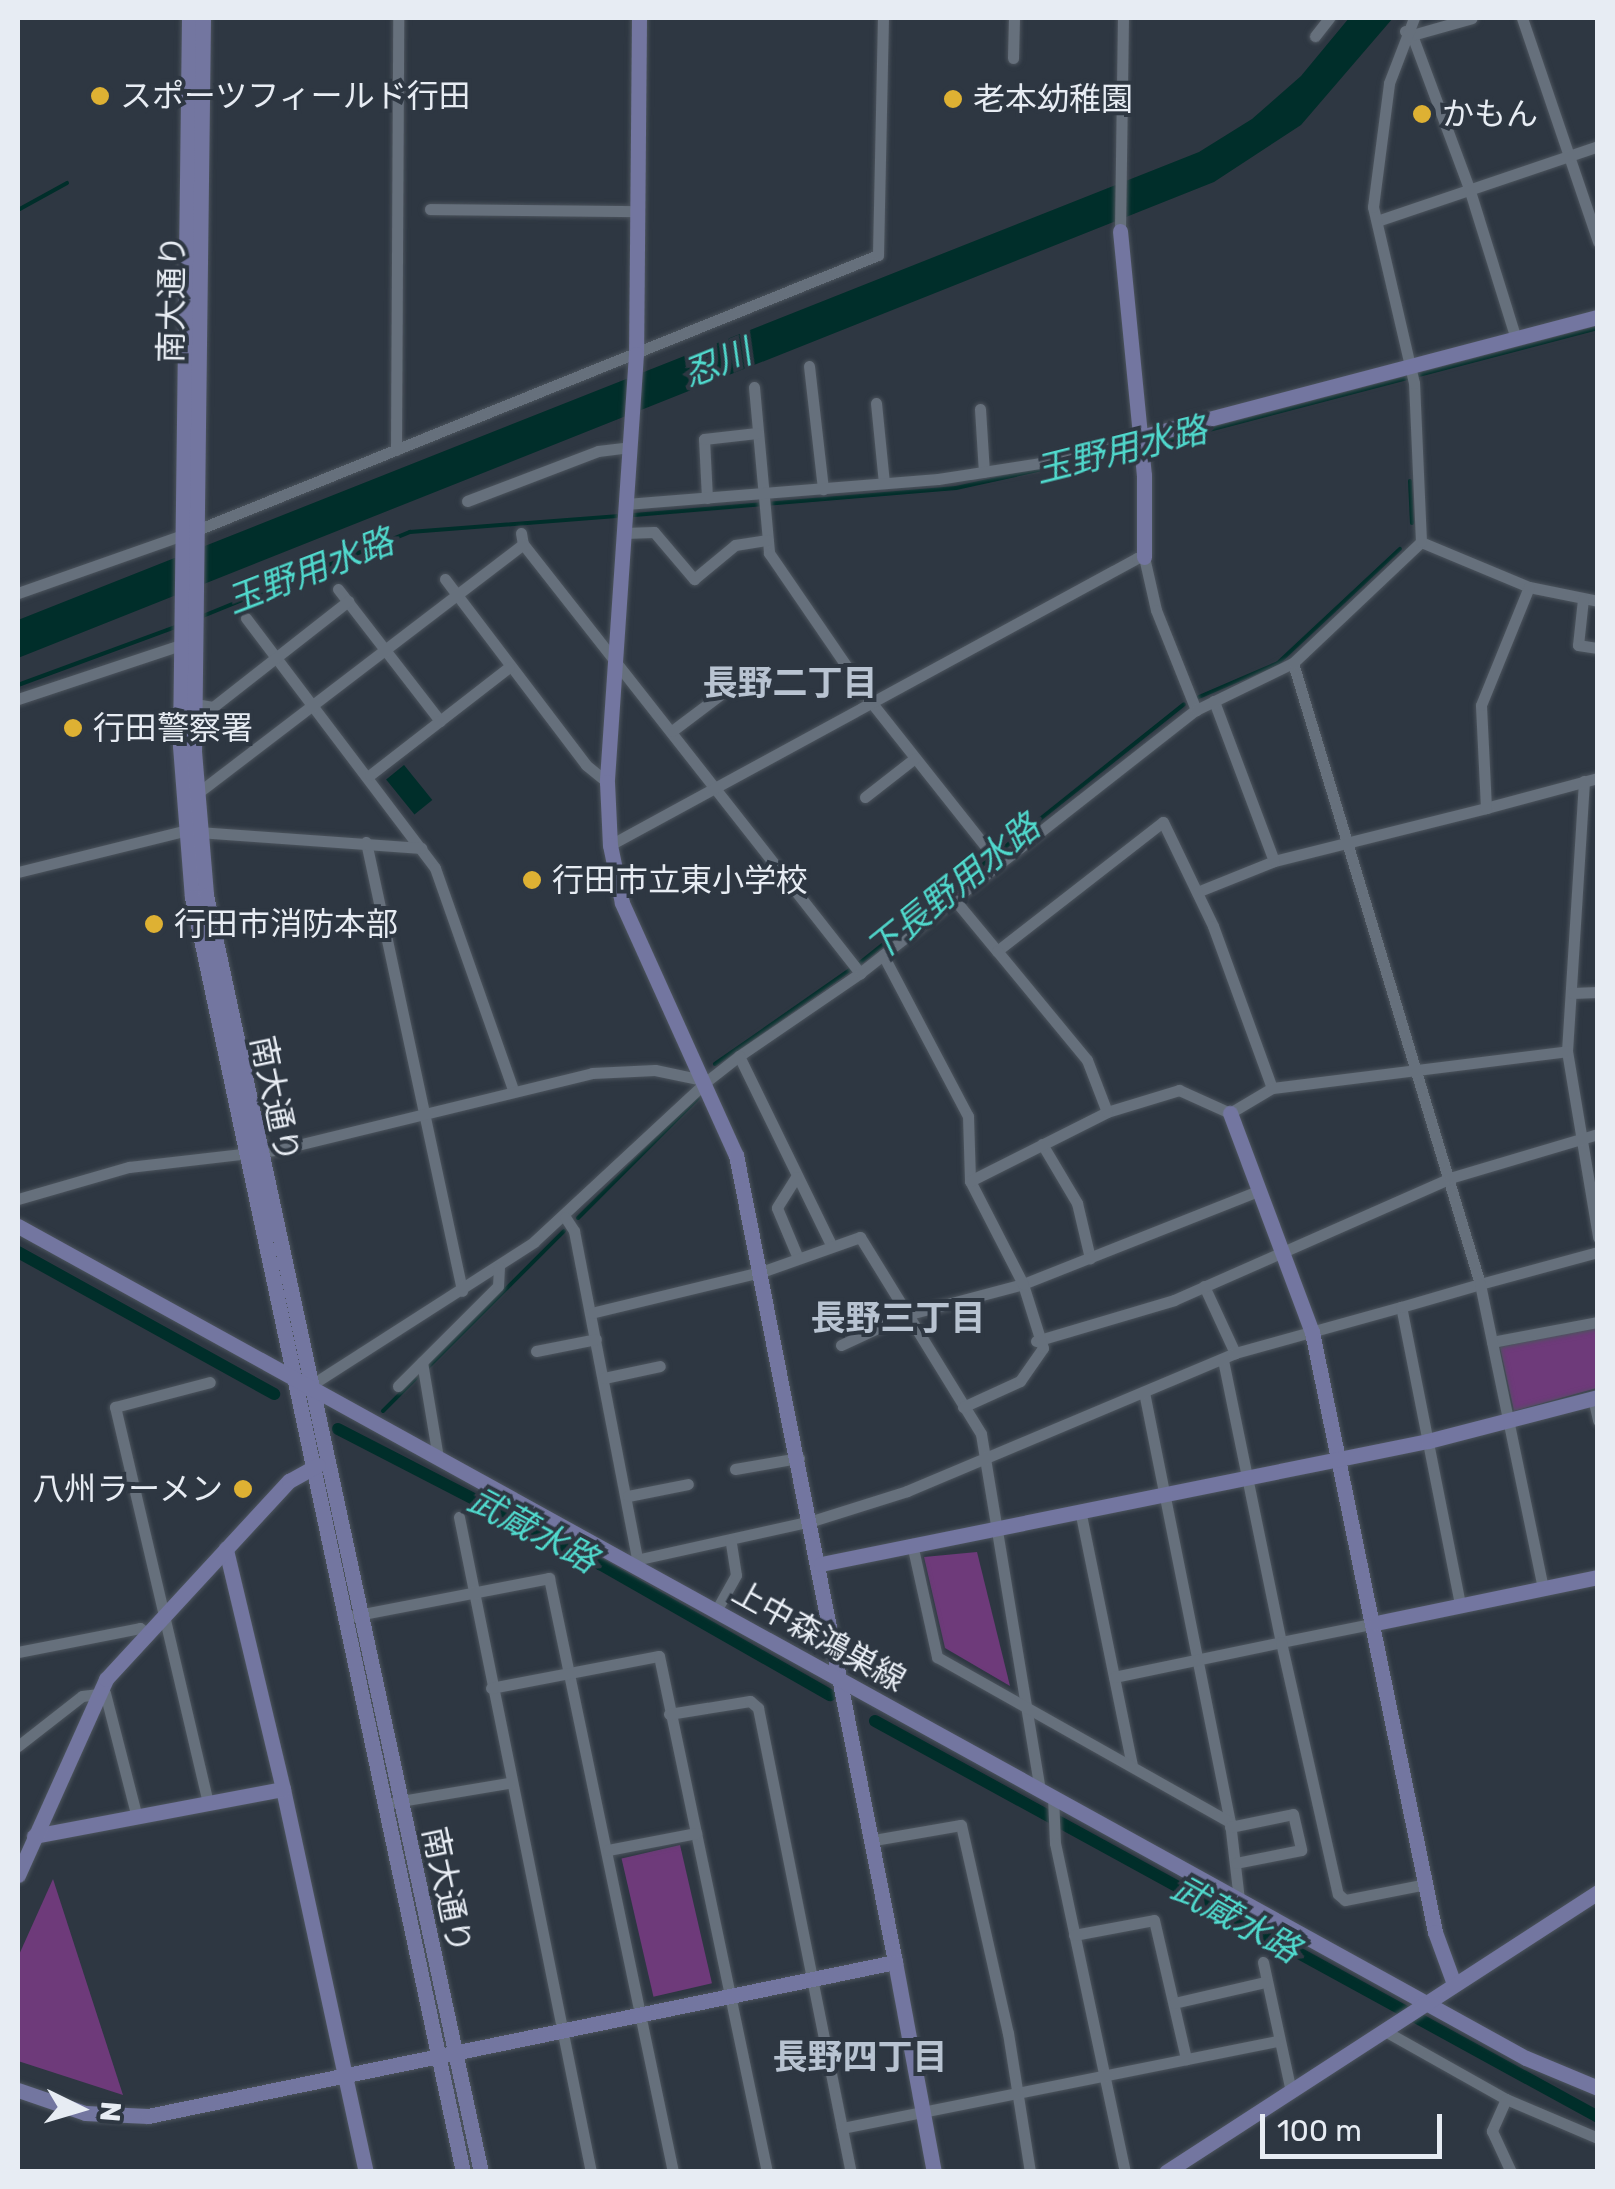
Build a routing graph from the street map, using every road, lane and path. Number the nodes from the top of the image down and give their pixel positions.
1 (189, 18) edge
2 (203, 18) edge
3 (398, 18) edge
4 (639, 18) edge
5 (882, 18) edge
6 (1014, 18) edge
7 (1123, 18) edge
8 (1329, 18) edge
9 (1414, 18) edge
10 (1472, 18) edge
11 (1522, 18) edge
12 (1408, 34) junction
13 (1315, 36) dead end
14 (1013, 58) dead end
15 (1598, 146) edge
16 (1568, 156) junction
17 (1469, 188) junction
18 (430, 208) dead end
19 (638, 210) junction
20 (1376, 221) junction
21 (1120, 231) joint
22 (1598, 241) edge
23 (1598, 317) edge
24 (1516, 339) junction
25 (636, 358) junction
26 (809, 366) dead end
27 (1412, 374) junction
28 (754, 387) dead end
29 (876, 403) dead end
30 (980, 409) dead end
31 (757, 434) junction
32 (630, 438) junction
33 (1140, 444) junction
34 (396, 450) junction
35 (984, 472) junction
36 (884, 484) junction
37 (823, 488) junction
38 (707, 498) junction
39 (467, 501) dead end
40 (763, 501) junction
41 (626, 504) junction
42 (624, 533) junction
43 (189, 537) junction
44 (768, 540) junction
45 (1422, 542) junction
46 (1144, 556) junction
47 (445, 579) dead end
48 (1529, 586) junction
49 (338, 589) dead end
50 (18, 593) edge
51 (456, 594) junction
52 (1583, 599) junction
53 (348, 601) junction
54 (1598, 601) edge
55 (246, 618) dead end
56 (188, 623) junction
57 (1598, 648) edge
58 (388, 651) junction
59 (278, 658) junction
60 (616, 658) junction
61 (1293, 663) junction
62 (509, 667) junction
63 (720, 695) dead end
64 (18, 699) edge
65 (1214, 701) junction
66 (871, 702) junction
67 (195, 704) junction
68 (315, 706) junction
69 (1196, 710) junction
70 (440, 721) junction
71 (672, 731) junction
72 (916, 758) junction
73 (370, 776) junction
74 (1591, 780) edge
75 (607, 782) junction
76 (717, 788) junction
77 (195, 795) junction
78 (865, 797) dead end
79 (1486, 808) junction
80 (191, 831) junction
81 (1348, 840) junction
82 (366, 842) junction
83 (610, 846) junction
84 (421, 848) junction
85 (994, 858) junction
86 (1274, 861) junction
87 (18, 872) edge
88 (1598, 882) edge
89 (1580, 885) junction
90 (1197, 892) junction
91 (954, 898) junction
92 (997, 951) junction
93 (883, 955) junction
94 (856, 969) junction
95 (1598, 992) edge
96 (1572, 993) junction
97 (1567, 1051) junction
98 (739, 1056) junction
99 (1415, 1071) junction
100 (707, 1081) junction
101 (1272, 1088) junction
102 (513, 1089) junction
103 (423, 1110) junction
104 (1106, 1112) junction
105 (1230, 1112) junction
106 (1598, 1134) edge
107 (1580, 1139) junction
108 (1042, 1144) junction
109 (252, 1152) junction
110 (796, 1177) junction
111 (1450, 1178) junction
112 (970, 1181) junction
113 (1258, 1192) junction
114 (22, 1197) edge
115 (565, 1217) junction
116 (18, 1226) edge
117 (1598, 1238) edge
118 (832, 1244) junction
119 (1276, 1250) junction
120 (1598, 1252) edge
121 (798, 1258) junction
122 (1090, 1258) junction
123 (498, 1267) junction
124 (764, 1271) junction
125 (1023, 1284) junction
126 (1480, 1284) junction
127 (1204, 1286) junction
128 (462, 1291) junction
129 (1401, 1307) junction
130 (591, 1313) junction
131 (906, 1315) junction
132 (1598, 1322) edge
133 (1312, 1332) junction
134 (596, 1338) junction
135 (1036, 1341) junction
136 (1492, 1342) junction
137 (842, 1345) dead end
138 (536, 1351) dead end
139 (1229, 1356) junction
140 (660, 1366) dead end
141 (423, 1368) junction
142 (291, 1376) junction
143 (604, 1378) junction
144 (210, 1382) dead end
145 (310, 1386) junction
146 (398, 1386) dead end
147 (1144, 1392) junction
148 (1595, 1397) edge
149 (963, 1406) junction
150 (1509, 1420) junction
151 (1598, 1420) edge
152 (1428, 1441) junction
153 (982, 1455) junction
154 (438, 1458) junction
155 (800, 1458) junction
156 (1336, 1459) junction
157 (319, 1465) junction
158 (735, 1470) dead end
159 (1248, 1476) junction
160 (688, 1484) dead end
161 (1164, 1493) junction
162 (628, 1496) junction
163 (1080, 1510) junction
164 (459, 1517) dead end
165 (812, 1521) junction
166 (994, 1526) junction
167 (730, 1540) junction
168 (912, 1544) junction
169 (226, 1549) junction
170 (638, 1563) junction
171 (821, 1564) junction
172 (1598, 1577) edge
173 (1543, 1587) junction
174 (470, 1592) junction
175 (1460, 1604) junction
176 (716, 1611) junction
177 (164, 1616) junction
178 (354, 1616) junction
179 (1376, 1623) junction
180 (147, 1634) junction
181 (1281, 1642) junction
182 (18, 1652) edge
183 (1196, 1660) junction
184 (571, 1673) junction
185 (1114, 1677) junction
186 (844, 1682) junction
187 (491, 1688) junction
188 (99, 1693) junction
189 (1028, 1711) junction
190 (670, 1714) junction
191 (18, 1746) edge
192 (1132, 1766) junction
193 (510, 1783) junction
194 (282, 1789) junction
195 (1047, 1798) junction
196 (393, 1802) junction
197 (208, 1803) junction
198 (137, 1818) junction
199 (1230, 1824) junction
200 (696, 1832) junction
201 (34, 1836) junction
202 (874, 1840) junction
203 (608, 1850) junction
204 (1236, 1863) junction
205 (18, 1875) edge
206 (1426, 1884) junction
207 (1598, 1892) edge
208 (1239, 1900) junction
209 (1074, 1936) junction
210 (895, 1962) junction
211 (1264, 1962) dead end
212 (811, 1978) junction
213 (1264, 1982) junction
214 (1454, 1984) junction
215 (732, 1994) junction
216 (1174, 2004) junction
217 (1420, 2006) junction
218 (642, 2012) junction
219 (1388, 2027) junction
220 (564, 2029) junction
221 (1278, 2041) junction
222 (454, 2051) junction
223 (434, 2056) junction
224 (1186, 2059) junction
225 (1104, 2075) junction
226 (346, 2076) junction
227 (1598, 2088) edge
228 (18, 2090) edge
229 (1291, 2091) junction
230 (1017, 2093) junction
231 (1506, 2099) junction
232 (921, 2112) junction
233 (842, 2128) junction
234 (1598, 2138) edge
235 (366, 2172) edge
236 (463, 2172) edge
237 (481, 2172) edge
238 (591, 2172) edge
239 (673, 2172) edge
240 (767, 2172) edge
241 (851, 2172) edge
242 (934, 2172) edge
243 (1030, 2172) edge
244 (1125, 2172) edge
245 (1166, 2172) edge
246 (1510, 2172) edge

1 - 43 street, 南大通り
2 - 43 street, 南大通り
3 - 34 street
4 - 19 street
5 - 25 street
6 - 14 street
7 - 21 street
8 - 13 street
9 - 12 street
10 - 12 street
11 - 16 street
12 - 17 street
12 - 20 street
15 - 16 street
16 - 17 street
16 - 22 street
17 - 20 street
17 - 24 street
18 - 19 street
19 - 25 street
20 - 27 street
21 - 33 street
23 - 24 street
24 - 27 street
25 - 32 street
25 - 34 street
26 - 37 street
27 - 33 street
27 - 45 street
28 - 31 street
29 - 36 street
30 - 35 street
31 - 38 street
31 - 40 street
32 - 39 street
32 - 41 street
33 - 35 street
33 - 46 street
34 - 43 street
35 - 36 street
36 - 37 street
37 - 40 street
38 - 40 street
38 - 41 street
40 - 44 street
41 - 42 street
42 - 44 street
42 - 60 street
43 - 50 street
43 - 56 street, 南大通り
44 - 66 street
45 - 48 street
45 - 61 street
46 - 66 street
46 - 69 street
47 - 51 street
48 - 52 street
48 - 79 street
49 - 53 street
51 - 58 street
51 - 60 street
51 - 62 street
52 - 54 street
52 - 57 street
53 - 58 street
53 - 59 street
55 - 59 street
56 - 64 street
56 - 67 street, 南大通り
56 - 80 street, 南大通り
58 - 68 street
58 - 70 street
59 - 67 street
59 - 68 street
60 - 71 street
60 - 75 street
61 - 65 street
61 - 81 street
62 - 70 street
62 - 75 street
63 - 71 street
65 - 69 street
65 - 86 street
66 - 72 street
66 - 76 street
67 - 77 street, 南大通り
68 - 73 street
68 - 77 street
69 - 85 street
70 - 73 street
71 - 76 street
72 - 78 street
72 - 85 street
73 - 84 street
74 - 79 street
74 - 89 street
75 - 83 street
76 - 83 street
76 - 94 street
77 - 80 street, 南大通り
79 - 81 street
80 - 82 street
80 - 87 street
80 - 109 street, 南大通り
81 - 86 street
81 - 99 street
82 - 84 street
82 - 103 street
83 - 100 street
84 - 102 street
85 - 91 street
86 - 90 street
88 - 89 street
89 - 96 street
90 - 92 street
90 - 101 street
91 - 92 street
91 - 93 street
92 - 104 street
93 - 94 street
93 - 112 street
94 - 98 street
95 - 96 street
96 - 97 street
97 - 99 street
97 - 107 street
98 - 100 street
98 - 110 street
99 - 101 street
99 - 111 street
100 - 102 street
100 - 115 street
100 - 124 street
101 - 105 street
102 - 103 street
103 - 109 street
103 - 128 street
104 - 105 street
104 - 108 street
105 - 113 street
106 - 107 street
107 - 111 street
107 - 117 street
108 - 112 street
108 - 122 street
109 - 114 street
109 - 142 street, 南大通り
109 - 145 street, 南大通り
110 - 118 street
110 - 121 street
111 - 119 street
111 - 126 street
112 - 125 street
113 - 119 street
113 - 122 street
115 - 123 street
115 - 130 street
116 - 142 street, 上中森鴻巣線
118 - 121 street
118 - 131 street
119 - 127 street
119 - 133 street
120 - 126 street
121 - 124 street
122 - 125 street
123 - 128 street
123 - 141 street
124 - 130 street
124 - 155 street
125 - 131 street
125 - 135 street
126 - 129 street
126 - 136 street
127 - 135 street
127 - 139 street
128 - 145 street
129 - 133 street
129 - 152 street
130 - 134 street
131 - 137 street
131 - 149 street
132 - 136 street
133 - 139 street
133 - 156 street
134 - 138 street
134 - 143 street
135 - 149 street
136 - 150 street
139 - 147 street
139 - 159 street
140 - 143 street
141 - 146 street
141 - 154 street
142 - 145 street, 上中森鴻巣線
142 - 157 street, 南大通り
143 - 162 street
144 - 177 street
145 - 154 street, 上中森鴻巣線
145 - 157 street, 南大通り
147 - 153 street
147 - 161 street
148 - 150 street
148 - 151 street
149 - 153 street
150 - 152 street
150 - 173 street
152 - 156 street
152 - 175 street
153 - 165 street
153 - 166 street
154 - 170 street, 上中森鴻巣線
155 - 158 street
155 - 165 street
156 - 159 street
156 - 179 street
157 - 169 street
157 - 178 street, 南大通り
159 - 161 street
159 - 181 street
160 - 162 street
161 - 163 street
161 - 183 street
162 - 170 street
163 - 166 street
163 - 185 street
164 - 174 street
165 - 167 street
165 - 171 street
166 - 168 street
166 - 189 street
167 - 170 street
167 - 176 street
168 - 171 street
168 - 189 street
169 - 177 street
169 - 194 street
170 - 176 street, 上中森鴻巣線
171 - 186 street
172 - 173 street
173 - 175 street
174 - 178 street
174 - 184 street
174 - 187 street
175 - 179 street
176 - 186 street, 上中森鴻巣線
177 - 180 street
177 - 197 street
178 - 196 street, 南大通り
179 - 181 street
179 - 206 street
180 - 182 street
180 - 188 street
181 - 183 street
181 - 206 street
183 - 185 street
183 - 199 street
184 - 187 street
184 - 190 street
184 - 203 street
185 - 192 street
186 - 195 street, 上中森鴻巣線
186 - 202 street
187 - 193 street
188 - 191 street
188 - 198 street
188 - 201 street
189 - 192 street
189 - 195 street
190 - 200 street
190 - 212 street
192 - 199 street
193 - 196 street
193 - 220 street
194 - 197 street
194 - 226 street
195 - 208 street, 上中森鴻巣線
195 - 209 street
196 - 222 street, 南大通り
196 - 223 street, 南大通り
197 - 198 street
198 - 201 street
199 - 204 street
199 - 204 street
200 - 203 street
200 - 215 street
201 - 205 street
202 - 210 street
202 - 230 street
203 - 218 street
204 - 208 street
206 - 214 street
207 - 214 street
208 - 217 street, 上中森鴻巣線
209 - 216 street
209 - 225 street
210 - 212 street
210 - 232 street
211 - 213 street
212 - 215 street
212 - 233 street
213 - 216 street
213 - 221 street
214 - 217 street
215 - 218 street
215 - 240 street
216 - 224 street
217 - 219 street
217 - 227 street, 上中森鴻巣線
218 - 220 street
218 - 239 street
219 - 229 street
219 - 231 street
220 - 222 street
220 - 238 street
221 - 224 street
221 - 229 street
222 - 223 street
222 - 237 street, 南大通り
223 - 226 street
223 - 236 street, 南大通り
224 - 225 street
225 - 230 street
225 - 244 street
226 - 228 street
226 - 235 street
229 - 245 street
230 - 232 street
230 - 243 street
231 - 234 street
231 - 246 street
232 - 233 street
232 - 242 street
233 - 241 street

